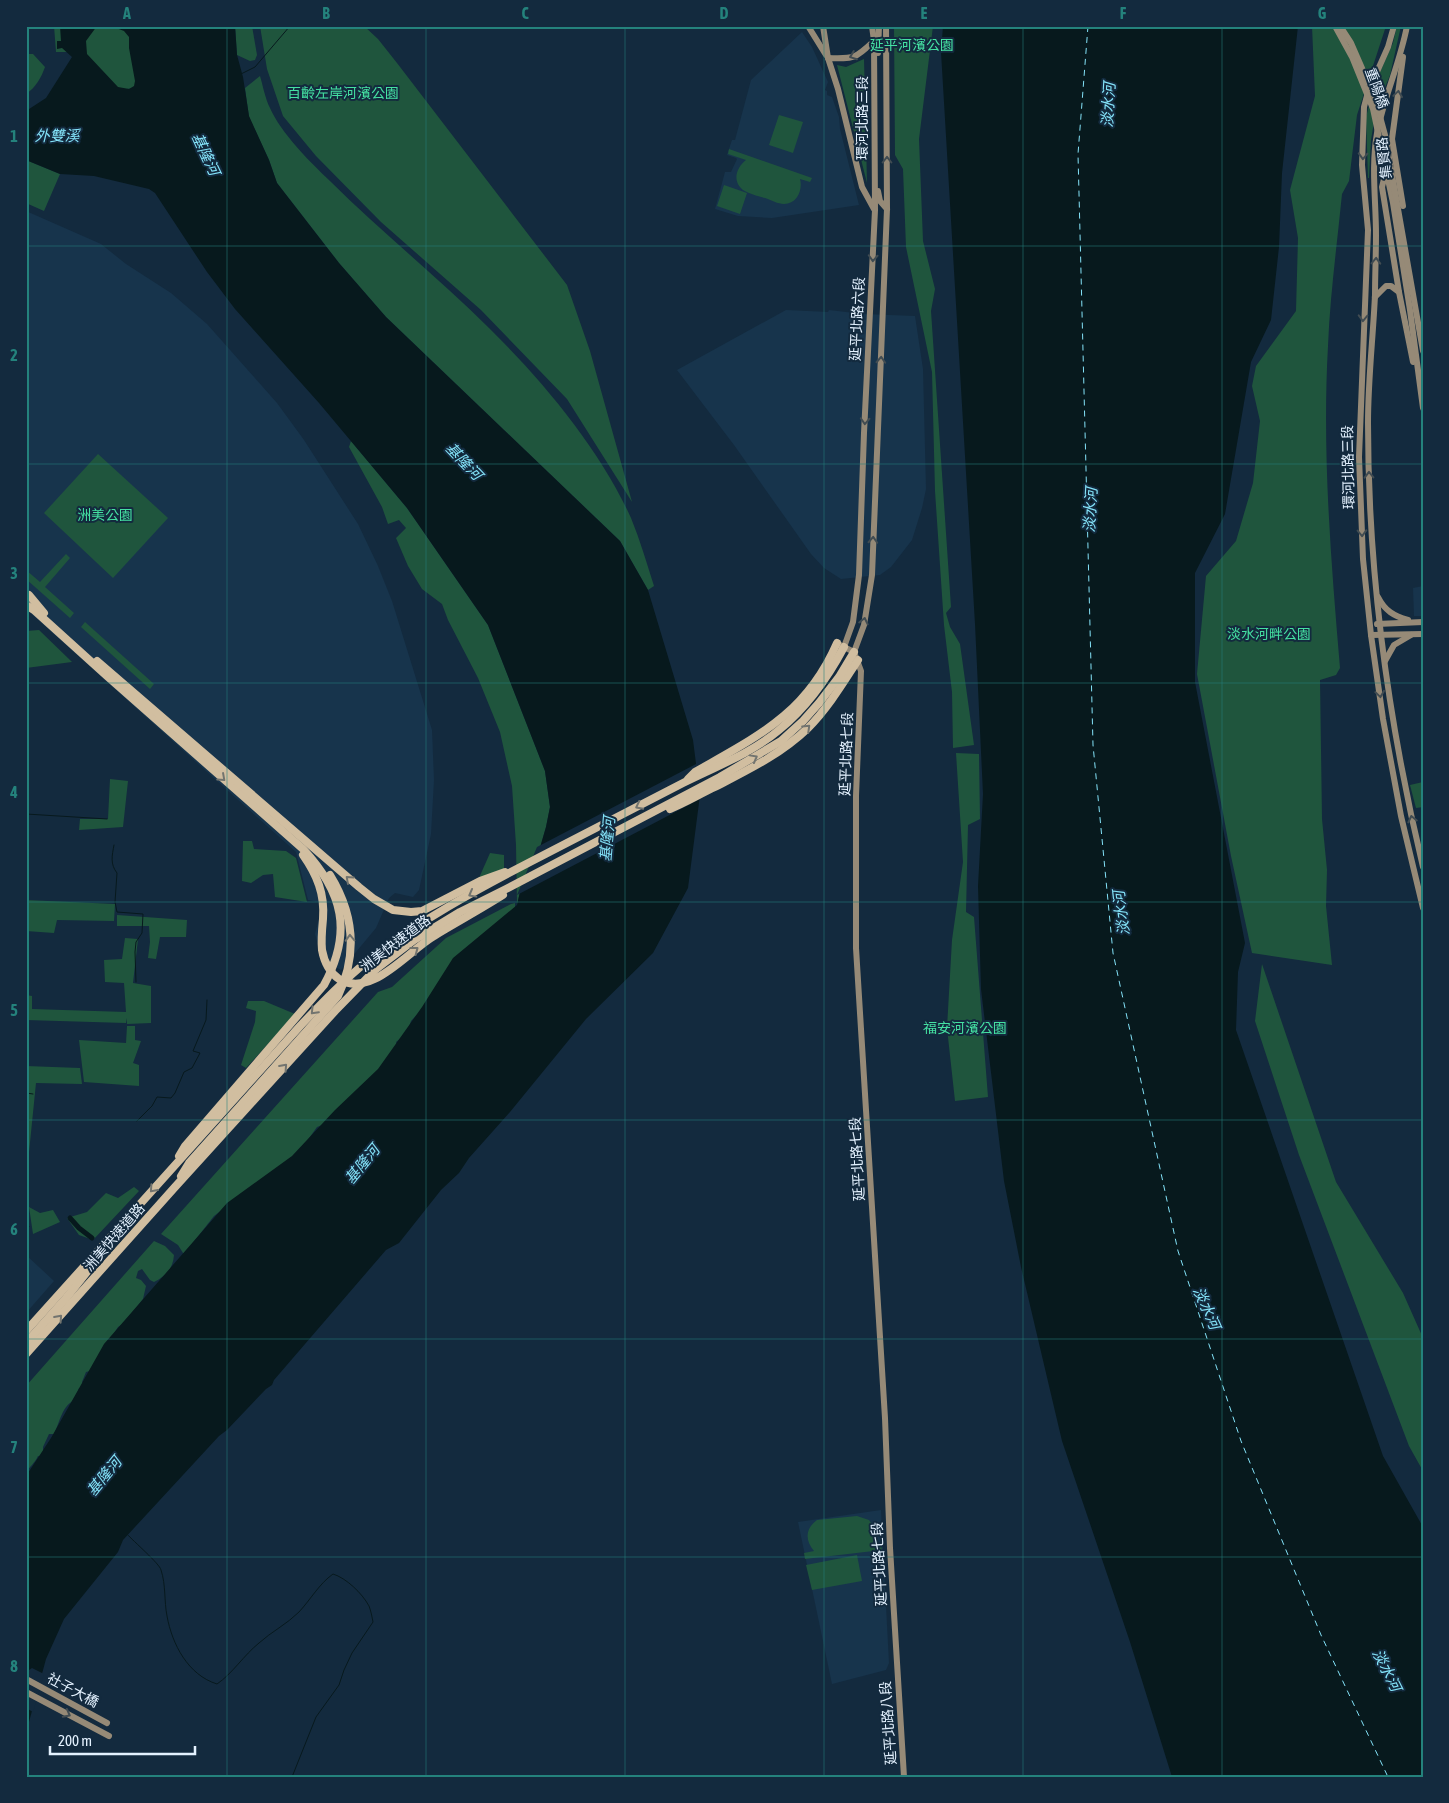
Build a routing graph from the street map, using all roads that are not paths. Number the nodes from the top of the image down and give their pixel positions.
1 (808, 26) edge
2 (823, 26) edge
3 (872, 26) edge
4 (878, 26) edge
5 (886, 26) edge
6 (1335, 26) edge
7 (1340, 26) edge
8 (1394, 26) edge
9 (1407, 26) edge
10 (1404, 40) junction
11 (874, 41) junction
12 (828, 58) junction
13 (1399, 184) junction
14 (887, 209) junction
15 (875, 210) junction
16 (1404, 258) junction
17 (1399, 292) junction
18 (1375, 298) junction
19 (1413, 310) junction
20 (1420, 333) junction
21 (1423, 351) edge
22 (1420, 390) junction
23 (1423, 408) edge
24 (27, 594) edge
25 (1376, 594) junction
26 (26, 605) edge
27 (1412, 621) junction
28 (1423, 622) edge
29 (1379, 624) junction
30 (1370, 625) junction
31 (1380, 634) junction
32 (1413, 634) junction
33 (1423, 634) edge
34 (1371, 635) junction
35 (840, 645) junction
36 (854, 652) junction
37 (858, 660) junction
38 (1385, 662) junction
39 (109, 674) junction
40 (822, 706) junction
41 (296, 838) junction
42 (560, 861) junction
43 (530, 862) junction
44 (1423, 867) edge
45 (1423, 908) edge
46 (167, 1174) junction
47 (175, 1186) junction
48 (121, 1226) junction
49 (118, 1251) junction
50 (67, 1297) junction
51 (26, 1331) edge
52 (26, 1343) edge
53 (26, 1354) edge
54 (897, 1667) joint
55 (26, 1679) edge
56 (26, 1692) edge
57 (107, 1723) dead end
58 (108, 1736) dead end
59 (904, 1777) edge

1 - 12 street
2 - 12 street
3 - 11 street, 環河北路三段
4 - 14 street
14 -> 5 street, 環河北路三段
6 - 16 street, 重陽橋
7 - 16 street, 重陽橋
8 -> 30 street, 環河北路三段
9 - 10 street, 環河北路三段
13 -> 10 street, 集賢路
18 -> 10 street, 環河北路三段
11 -> 12 street
11 - 15 street, 環河北路三段
12 - 15 street
13 - 17 street
13 - 20 street, 集賢路
14 - 15 street
36 -> 14 street, 延平北路六段
15 -> 35 street, 延平北路六段
16 - 19 street, 重陽橋
17 - 18 street
17 - 22 street
25 -> 18 street, 環河北路三段
19 - 20 street, 集賢路
19 - 22 street
20 - 21 street, 集賢路
22 - 23 street
24 - 39 highway
25 - 27 street
25 - 29 street, 環河北路三段
26 - 39 highway
27 - 28 street
27 - 29 street
29 - 30 street
29 - 31 street, 環河北路三段
30 - 34 street, 環河北路三段
31 - 32 street
31 - 34 street
31 - 38 street, 環河北路三段
32 - 33 street
32 - 38 street
34 -> 45 street, 環河北路三段
35 - 36 street
35 -> 43 highway, 洲美快速道路
36 - 37 street, 延平北路七段
36 - 40 highway
37 - 40 highway
37 - 54 street, 延平北路七段
44 -> 38 street, 環河北路三段
39 - 41 highway
42 -> 40 highway, 洲美快速道路
41 -> 42 highway
43 -> 41 highway
41 - 46 highway
47 -> 41 highway
47 -> 42 highway, 洲美快速道路
43 -> 46 highway, 洲美快速道路
46 -> 48 highway, 洲美快速道路
47 - 49 highway, 洲美快速道路
48 - 50 highway
48 - 51 highway, 洲美快速道路
49 - 50 highway
53 -> 49 highway, 洲美快速道路
50 - 52 highway
54 - 59 street, 延平北路八段
55 - 57 street, 社子大橋
56 -> 58 street, 社子大橋

